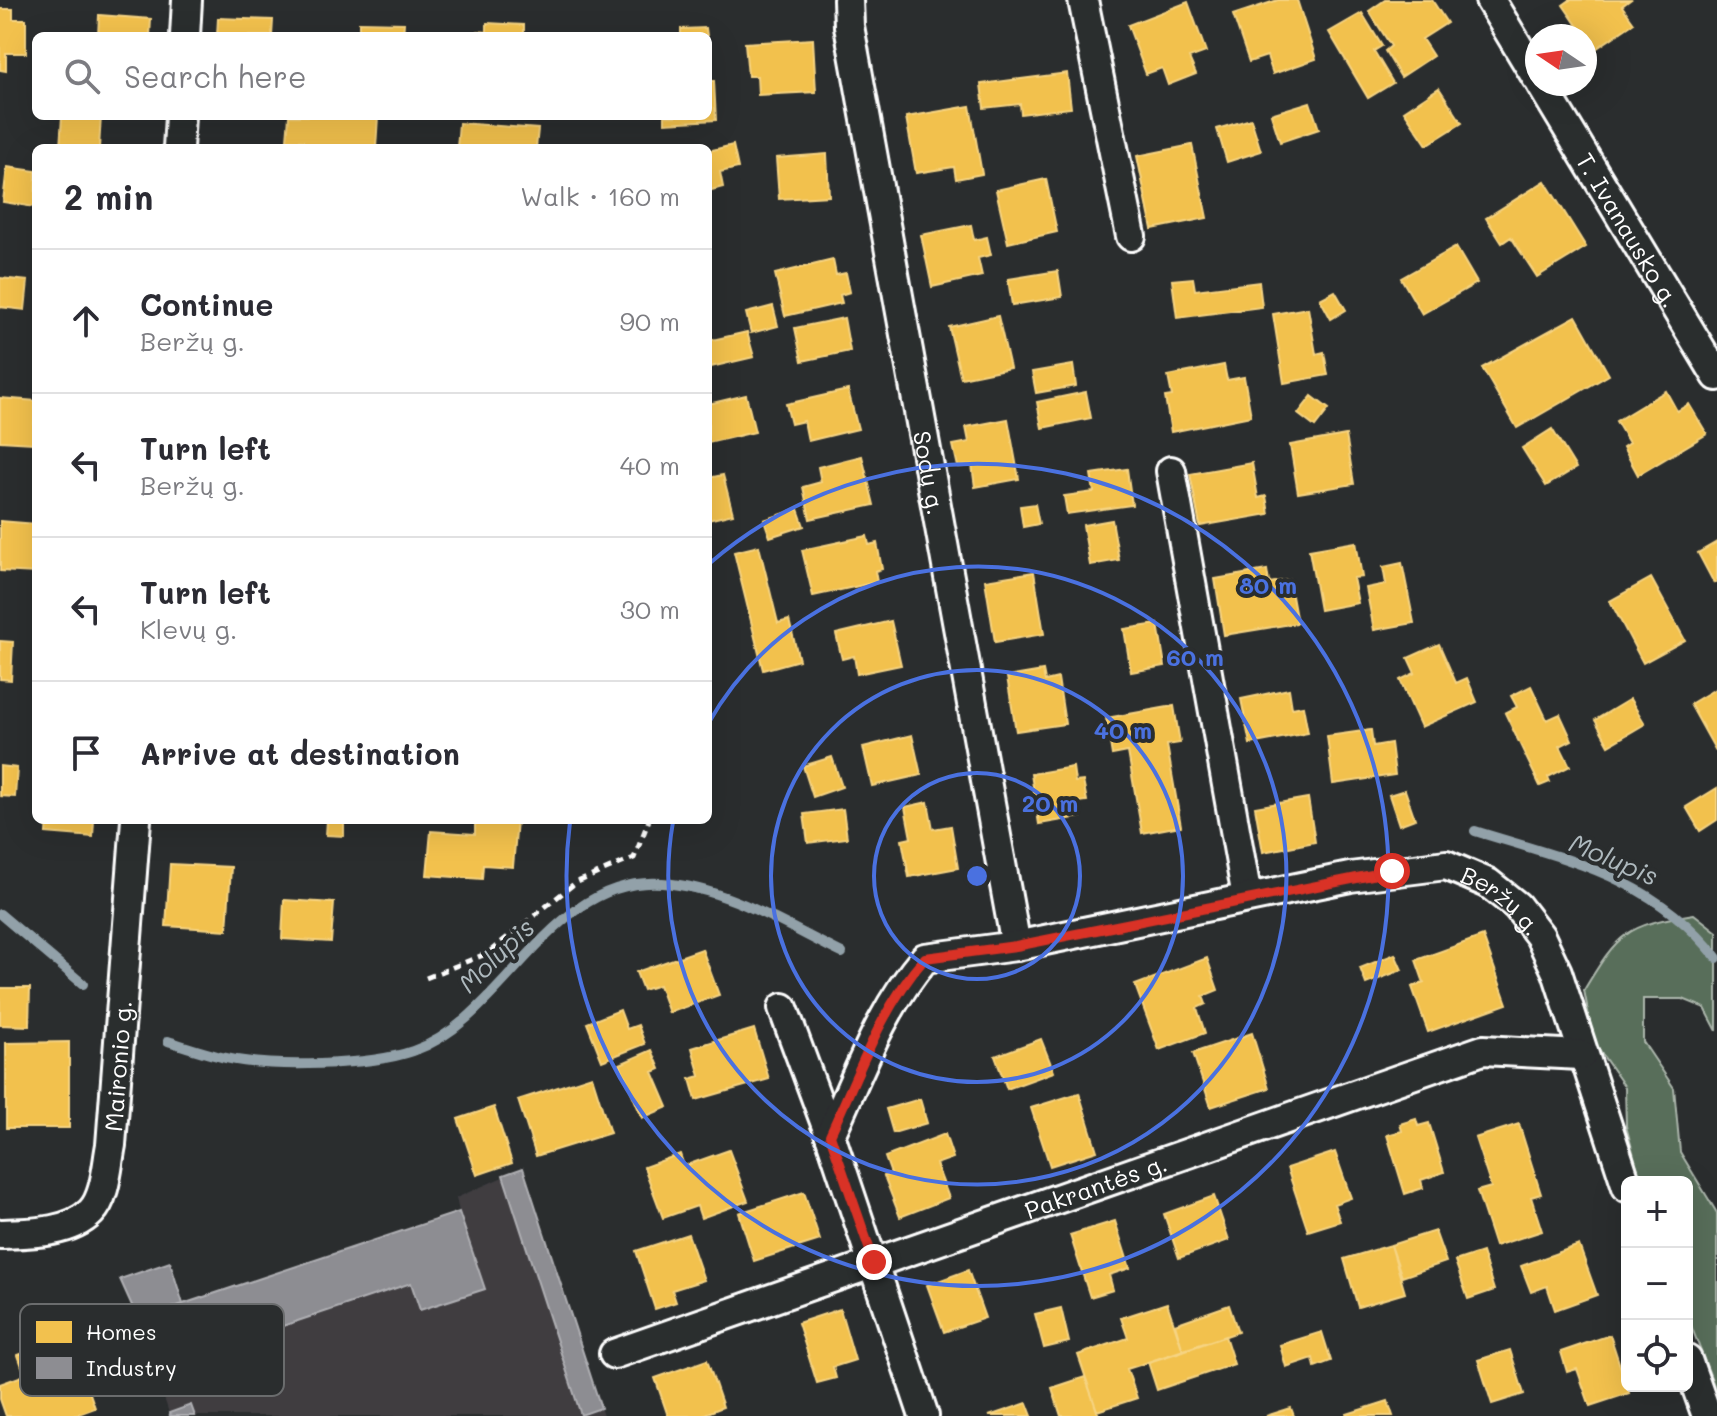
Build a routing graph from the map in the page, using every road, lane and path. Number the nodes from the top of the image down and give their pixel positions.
1 (187, 0) edge
2 (848, 0) edge
3 (1083, 0) edge
4 (1490, 0) edge
5 (185, 32) edge
6 (1525, 58) edge
7 (1548, 96) edge
8 (180, 120) edge
9 (178, 144) edge
10 (1131, 236) dead end
11 (1716, 370) edge
12 (1171, 471) dead end
13 (136, 824) edge
14 (647, 824) edge
15 (1247, 897) junction
16 (1016, 946) junction
17 (426, 978) dead end
18 (783, 1008) dead end
19 (1581, 1055) junction
20 (830, 1135) junction
21 (1623, 1176) edge
22 (0, 1234) edge
23 (874, 1262) junction
24 (614, 1354) dead end
25 (1693, 1377) edge
26 (924, 1416) edge
27 (1707, 1416) edge

1 - 5 street
2 - 16 street, Sodų g.
3 - 10 street
4 - 6 street
7 - 11 street, T. Ivanausko g.
8 - 9 street
12 - 15 street
13 - 22 street, Maironio g.
14 - 17 path
15 - 16 street, Beržų g.
15 - 19 street, Beržų g.
16 - 20 street, Beržų g.
18 - 20 street
19 - 21 street, Beržų g.
19 - 23 street, Pakrantės g.
20 - 23 street
23 - 24 street, Pakrantės g.
23 - 26 street
25 - 27 street

